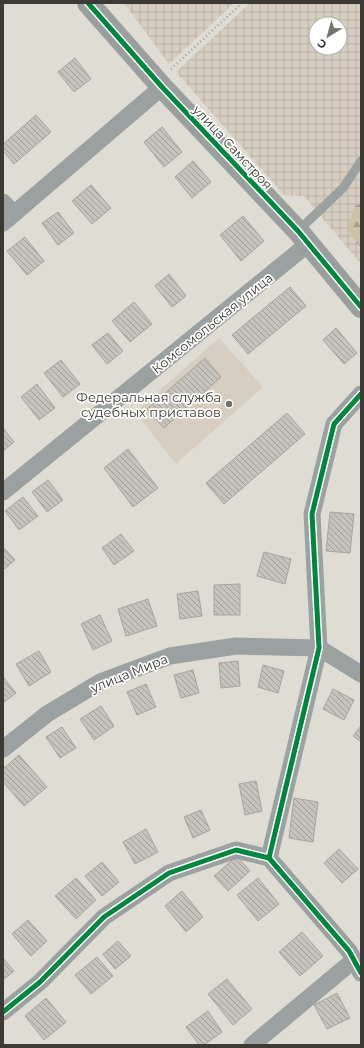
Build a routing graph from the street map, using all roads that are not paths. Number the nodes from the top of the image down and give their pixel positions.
1 (88, 3) edge
2 (166, 78) junction
3 (361, 161) edge
4 (7, 213) edge
5 (303, 238) junction
6 (361, 307) edge
7 (361, 394) edge
8 (3, 492) edge
9 (318, 648) junction
10 (361, 674) edge
11 (3, 749) edge
12 (269, 858) junction
13 (357, 967) edge
14 (3, 1012) edge
15 (252, 1045) edge

1 - 2 street, улица Самстроя
2 - 4 street
2 - 5 street, улица Самстроя
3 - 5 lane
5 - 6 street, улица Самстроя
5 - 8 street, Комсомольская улица
7 - 9 street
9 - 10 street, улица Мира
9 - 11 street, улица Мира
9 - 12 street
12 - 13 street
12 - 14 street
13 - 15 street

